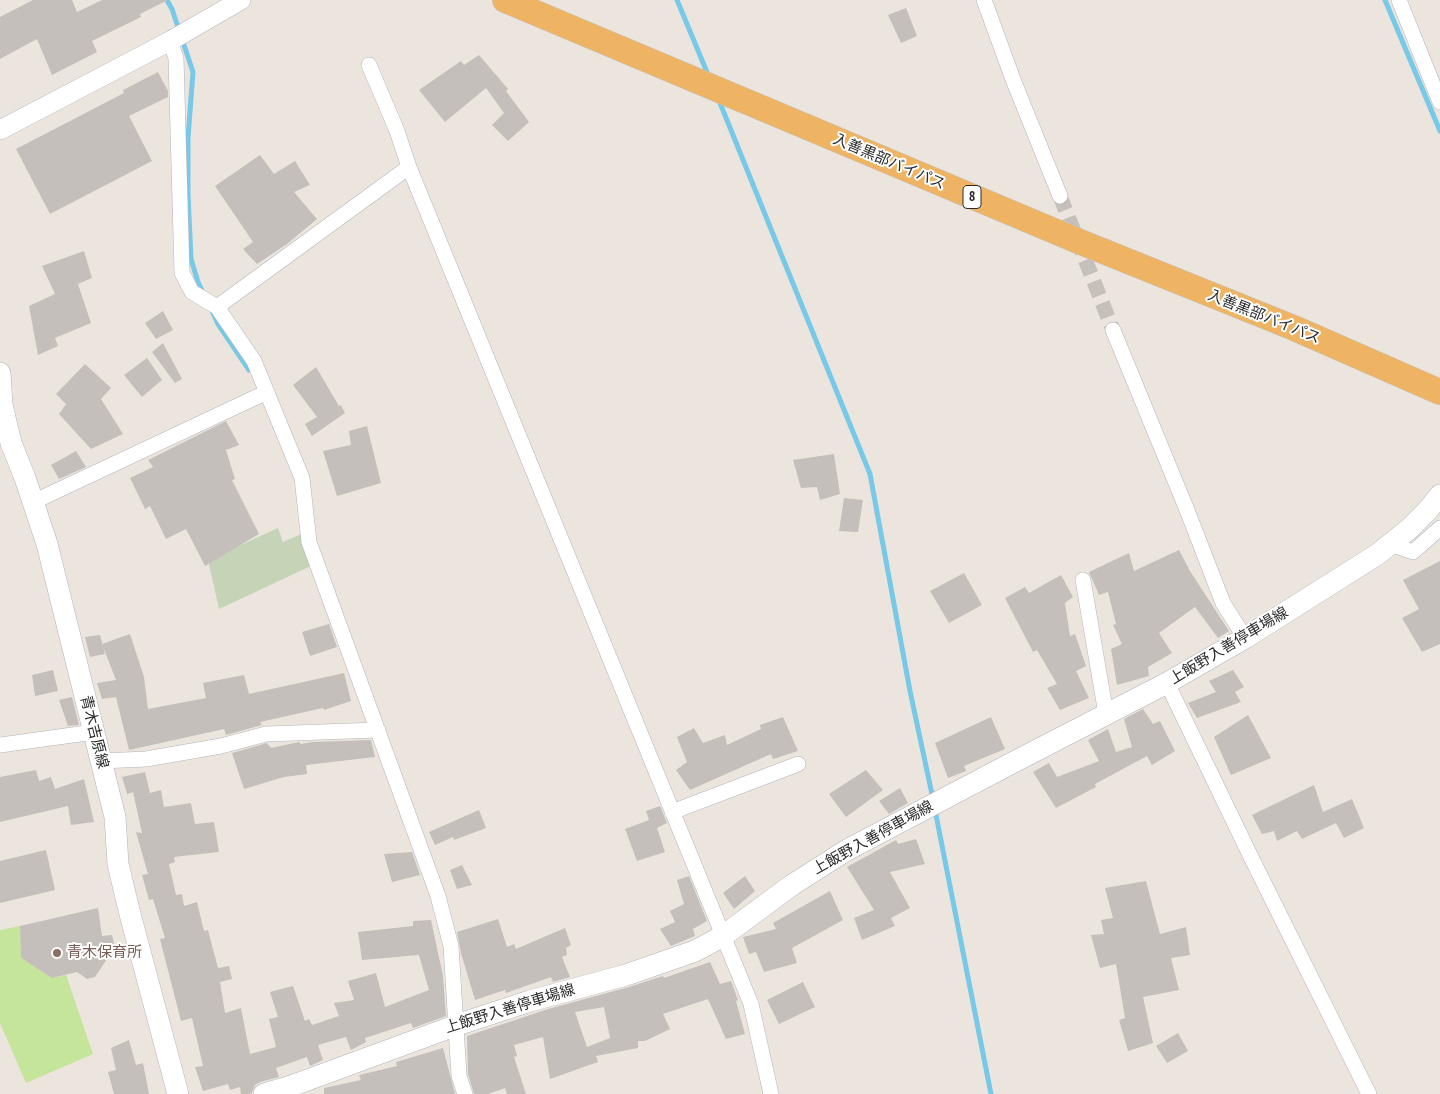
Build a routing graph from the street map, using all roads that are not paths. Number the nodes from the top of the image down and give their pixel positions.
1 (241, 0) edge
2 (505, 0) edge
3 (984, 0) edge
4 (1399, 0) edge
5 (170, 41) junction
6 (369, 65) dead end
7 (1440, 102) edge
8 (0, 130) edge
9 (409, 167) junction
10 (1060, 196) tunnel mouth
11 (217, 306) junction
12 (1113, 330) tunnel mouth
13 (0, 373) edge
14 (267, 392) junction
15 (1440, 392) edge
16 (1440, 495) edge
17 (33, 502) junction
18 (1440, 528) edge
19 (1390, 544) junction
20 (1083, 580) dead end
21 (1245, 638) junction
22 (1167, 683) junction
23 (1106, 714) junction
24 (378, 730) junction
25 (94, 732) junction
26 (0, 744) edge
27 (101, 761) junction
28 (798, 764) dead end
29 (672, 812) junction
30 (723, 936) junction
31 (457, 1025) junction
32 (178, 1094) edge
33 (264, 1094) edge
34 (465, 1094) edge
35 (771, 1094) edge
36 (1369, 1094) edge

1 - 5 street
2 - 15 highway, 入善黒部バイパス / 8
3 - 10 street
4 - 7 street
5 - 8 street
5 - 11 street
6 - 9 street
9 - 11 street
9 - 29 street
11 - 14 street
12 - 21 street
13 - 17 main road, 青木吉原線
14 - 17 street
14 - 24 street
16 - 19 main road, 上飯野入善停車場線
17 - 25 main road, 青木吉原線
18 - 19 street
19 - 21 main road, 上飯野入善停車場線
20 - 23 street
21 - 22 main road, 上飯野入善停車場線
22 - 23 main road, 上飯野入善停車場線
22 - 36 street
23 - 30 main road, 上飯野入善停車場線
24 - 27 street
24 - 31 street
25 - 26 street
25 - 27 main road, 青木吉原線
27 - 32 main road, 青木吉原線
28 - 29 street
29 - 30 street
30 - 31 main road, 上飯野入善停車場線
30 - 35 street
31 - 33 main road, 上飯野入善停車場線
31 - 34 street

